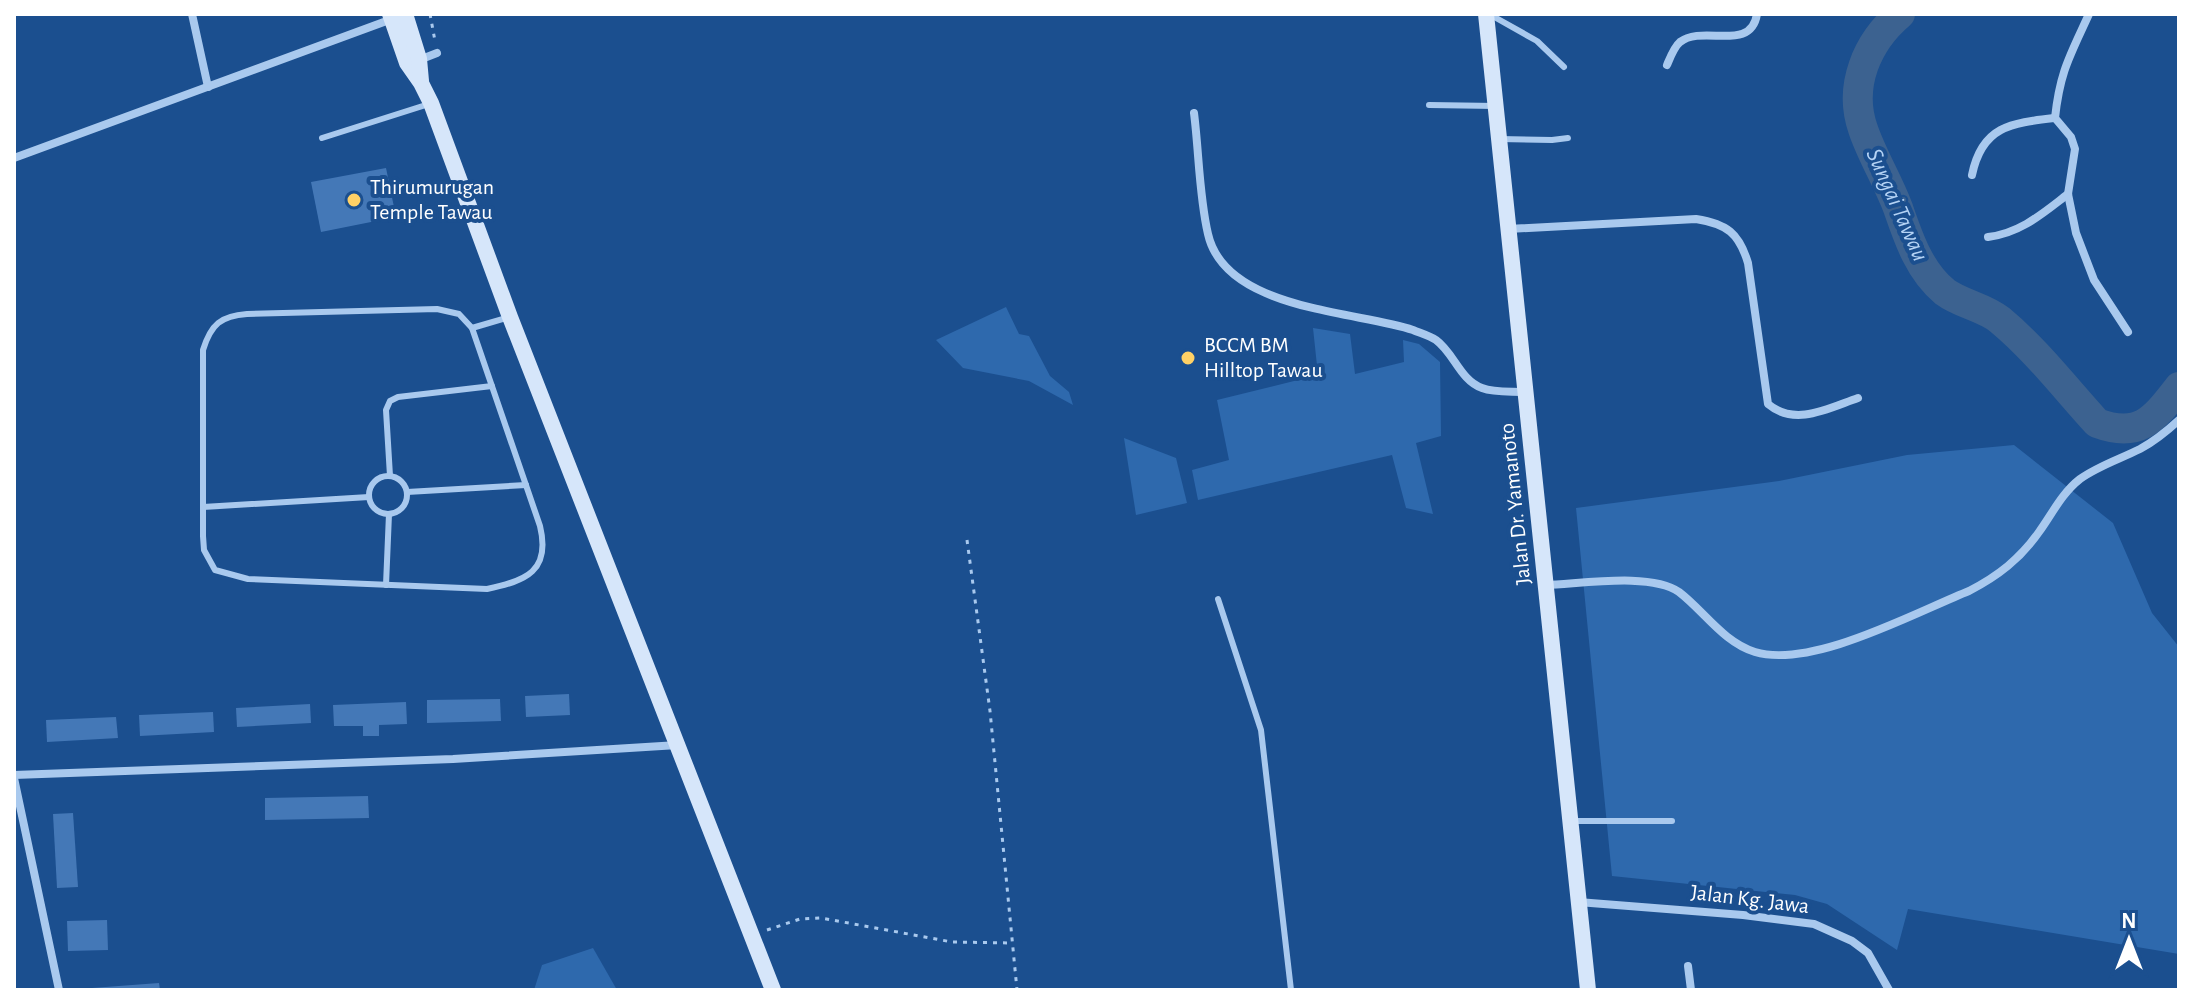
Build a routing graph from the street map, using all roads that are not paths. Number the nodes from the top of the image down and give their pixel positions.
1 (192, 14) edge
2 (1487, 14) edge
3 (1757, 14) edge
4 (2089, 14) edge
5 (395, 16) edge
6 (437, 53) road end
7 (413, 61) junction
8 (1667, 65) dead end
9 (1564, 67) dead end
10 (208, 87) junction
11 (431, 103) junction
12 (1429, 105) dead end
13 (1496, 106) junction
14 (1194, 113) dead end
15 (2055, 118) junction
16 (322, 138) dead end
17 (1568, 138) dead end
18 (1499, 139) junction
19 (14, 158) edge
20 (1972, 175) dead end
21 (2068, 194) junction
22 (1508, 229) junction
23 (1988, 237) dead end
24 (510, 317) junction
25 (472, 328) junction
26 (2128, 332) dead end
27 (492, 386) junction
28 (1525, 392) junction
29 (1858, 398) dead end
30 (2179, 420) edge
31 (390, 476) junction
32 (526, 485) junction
33 (407, 492) junction
34 (369, 497) junction
35 (203, 507) junction
36 (389, 514) junction
37 (386, 585) junction
38 (1545, 585) junction
39 (1218, 599) dead end
40 (679, 745) junction
41 (14, 776) edge
42 (1570, 821) junction
43 (1672, 821) dead end
44 (1578, 902) junction
45 (1688, 966) dead end
46 (59, 990) edge
47 (773, 990) edge
48 (1291, 990) edge
49 (1588, 990) edge
50 (1691, 990) edge
51 (1889, 990) edge

1 - 10 street
2 - 9 lane
2 - 13 main road, Jalan Dr. Yamanoto
3 - 8 street
4 - 15 street
5 - 7 main road
5 - 10 street
6 - 7 street
7 - 11 main road
10 - 19 street
11 - 16 lane
11 - 24 main road
12 - 13 lane
13 - 18 main road, Jalan Dr. Yamanoto
14 - 28 street
15 - 20 street
15 - 21 street
17 - 18 lane
18 - 22 main road, Jalan Dr. Yamanoto
21 - 23 street
21 - 26 street
22 - 28 main road, Jalan Dr. Yamanoto
22 - 29 street
24 - 25 lane
24 - 40 main road
25 - 27 lane
25 - 35 lane
27 - 31 lane
27 - 32 lane
28 - 38 main road, Jalan Dr. Yamanoto
30 - 38 street
31 - 33 lane
31 - 34 lane
32 - 33 lane
32 - 37 lane
33 - 36 lane
34 - 35 lane
34 - 36 lane
35 - 37 lane
36 - 37 lane
38 - 42 main road, Jalan Dr. Yamanoto
39 - 48 lane
40 - 41 street
40 - 47 main road
41 - 46 street
42 - 43 lane
42 - 44 main road, Jalan Dr. Yamanoto
44 - 49 main road, Jalan Dr. Yamanoto
44 - 51 street, Jalan Kg. Jawa
45 - 50 street

